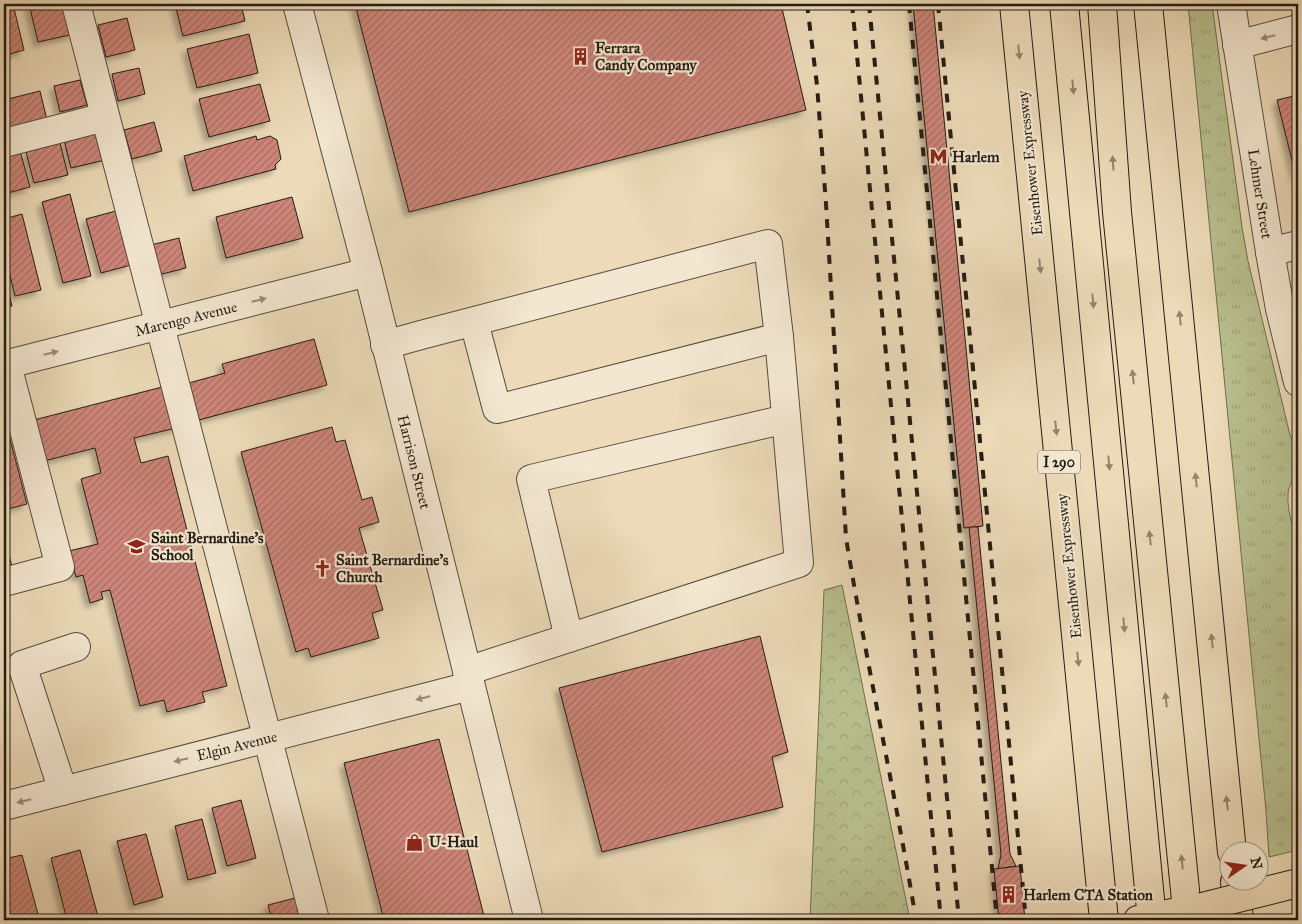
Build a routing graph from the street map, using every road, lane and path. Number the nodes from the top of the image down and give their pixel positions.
1 (76, 4) edge
2 (297, 4) edge
3 (1014, 4) edge
4 (1064, 4) edge
5 (1102, 4) edge
6 (1148, 4) edge
7 (1231, 4) edge
8 (1298, 29) edge
9 (1237, 45) junction
10 (105, 117) junction
11 (4, 143) edge
12 (1298, 245) edge
13 (1270, 252) junction
14 (368, 272) junction
15 (474, 322) junction
16 (160, 325) junction
17 (779, 337) junction
18 (385, 345) junction
19 (6, 365) edge
20 (1298, 382) edge
21 (786, 419) junction
22 (4, 582) edge
23 (569, 638) junction
24 (76, 646) dead end
25 (468, 678) junction
26 (268, 738) junction
27 (63, 791) junction
28 (4, 806) edge
29 (1231, 842) edge
30 (1298, 883) edge
31 (1236, 892) edge
32 (1192, 913) edge
33 (1147, 919) edge
34 (315, 920) edge
35 (529, 920) edge
36 (1104, 920) edge
37 (1239, 920) edge

1 - 10 street
2 - 14 street, Harrison Street
3 -> 36 main road, Eisenhower Expressway / I 290
4 -> 33 main road
32 -> 5 main road
29 -> 6 main road
7 - 9 street, Lehmer Street
8 -> 9 street
9 - 13 street, Lehmer Street
10 - 11 street
10 - 16 street
12 - 13 street
13 - 20 street, Lehmer Street
16 -> 14 street, Marengo Avenue
14 - 18 street, Harrison Street
15 - 17 street
15 - 17 street
15 - 18 street
19 -> 16 street, Marengo Avenue
16 - 26 street
17 - 21 street
18 - 25 street, Harrison Street
19 - 22 street
21 - 23 street, Elgin Avenue
21 - 23 street
23 - 25 street, Elgin Avenue
24 - 27 street
25 -> 26 street, Elgin Avenue
25 - 35 street, Harrison Street
26 -> 27 street, Elgin Avenue
26 - 34 street
27 -> 28 street, Elgin Avenue
30 - 32 main road, bridge
31 - 37 main road
32 - 33 main road

